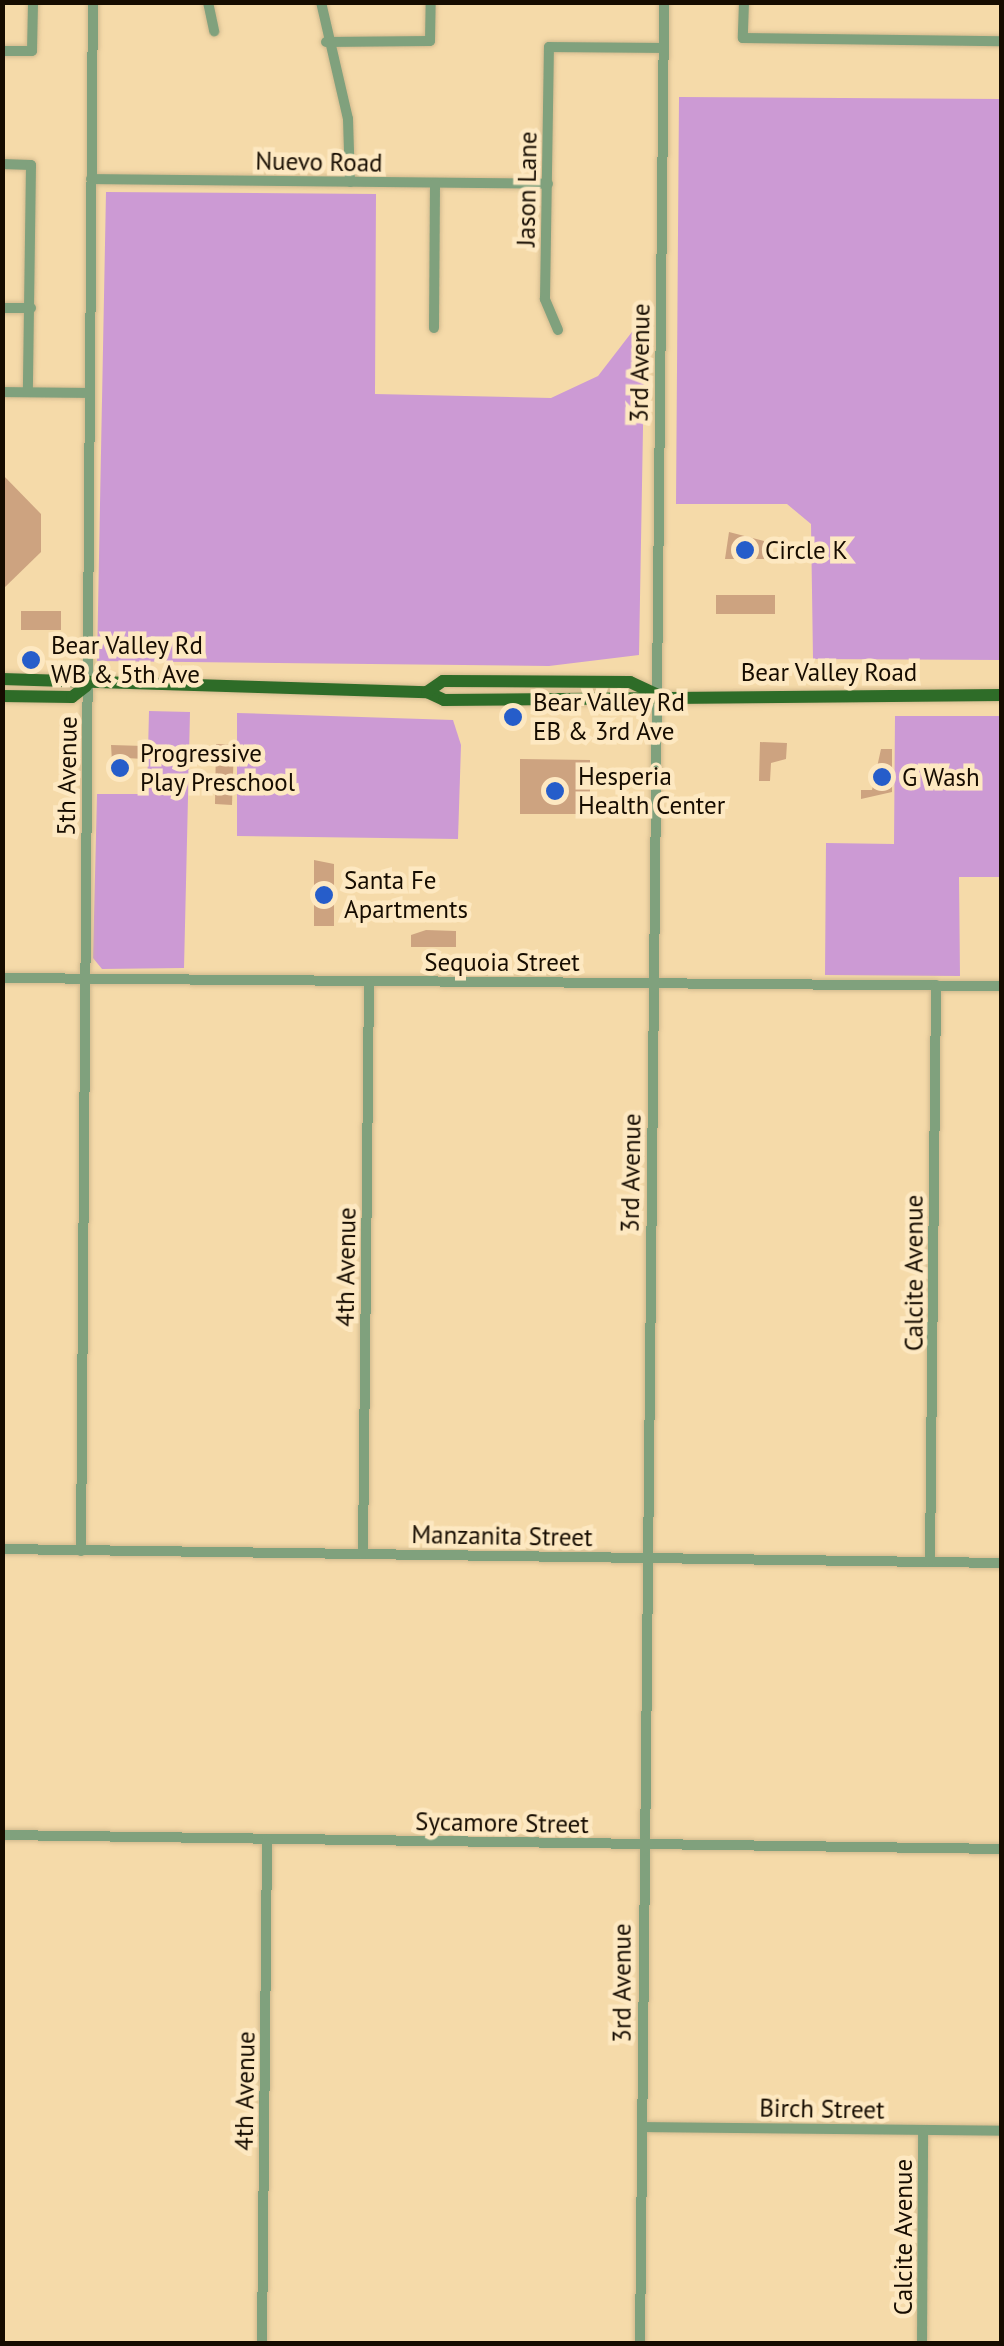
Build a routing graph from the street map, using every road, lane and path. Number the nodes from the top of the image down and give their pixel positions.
1 (33, 2) edge
2 (93, 2) edge
3 (208, 2) edge
4 (321, 2) edge
5 (430, 2) edge
6 (664, 2) edge
7 (744, 2) edge
8 (214, 31) dead end
9 (1002, 41) edge
10 (326, 42) junction
11 (664, 48) junction
12 (2, 51) edge
13 (2, 164) edge
14 (91, 179) junction
15 (350, 182) junction
16 (436, 183) junction
17 (548, 184) junction
18 (2, 308) edge
19 (30, 308) junction
20 (434, 328) dead end
21 (558, 330) dead end
22 (2, 392) edge
23 (28, 392) junction
24 (88, 392) junction
25 (2, 679) edge
26 (86, 686) junction
27 (656, 694) junction
28 (1002, 695) edge
29 (2, 696) edge
30 (2, 978) edge
31 (86, 979) junction
32 (370, 982) junction
33 (654, 983) junction
34 (936, 985) junction
35 (1002, 986) edge
36 (2, 1550) edge
37 (81, 1551) junction
38 (363, 1554) junction
39 (646, 1558) junction
40 (930, 1562) junction
41 (1002, 1563) edge
42 (2, 1836) edge
43 (267, 1839) junction
44 (643, 1845) junction
45 (1002, 1848) edge
46 (642, 2127) junction
47 (923, 2130) junction
48 (1002, 2132) edge
49 (262, 2344) edge
50 (640, 2344) edge
51 (922, 2344) edge

1 - 12 street
2 - 14 street, 5th Avenue
3 - 8 street
4 - 10 street
5 - 10 street
6 - 11 street, 3rd Avenue
7 - 9 street
10 - 15 street
11 - 17 street, Jason Lane
11 - 27 street, 3rd Avenue
13 - 19 street
14 - 15 street, Nuevo Road
14 - 24 street, 5th Avenue
15 - 16 street, Nuevo Road
16 - 17 street, Nuevo Road
16 - 20 street
17 - 21 street, Jason Lane
18 - 19 street
19 - 23 street
22 - 23 street
23 - 24 street
24 - 26 street, 5th Avenue
25 - 26 main road, Bear Valley Road
26 - 27 main road, Bear Valley Road
26 - 29 main road, Bear Valley Road
26 - 31 street, 5th Avenue
27 - 28 main road, Bear Valley Road
27 - 33 street, 3rd Avenue
30 - 31 street, Sequoia Street
31 - 32 street, Sequoia Street
31 - 37 street, 5th Avenue
32 - 33 street, Sequoia Street
32 - 38 street, 4th Avenue
33 - 34 street, Sequoia Street
33 - 39 street, 3rd Avenue
34 - 35 street, Sequoia Street
34 - 40 street, Calcite Avenue
36 - 37 street, Manzanita Street
37 - 38 street, Manzanita Street
38 - 39 street, Manzanita Street
39 - 40 street, Manzanita Street
39 - 44 street, 3rd Avenue
40 - 41 street, Manzanita Street
42 - 43 street, Sycamore Street
43 - 44 street, Sycamore Street
43 - 49 street, 4th Avenue
44 - 45 street, Sycamore Street
44 - 46 street, 3rd Avenue
46 - 47 street, Birch Street
46 - 50 street, 3rd Avenue
47 - 48 street, Birch Street
47 - 51 street, Calcite Avenue

